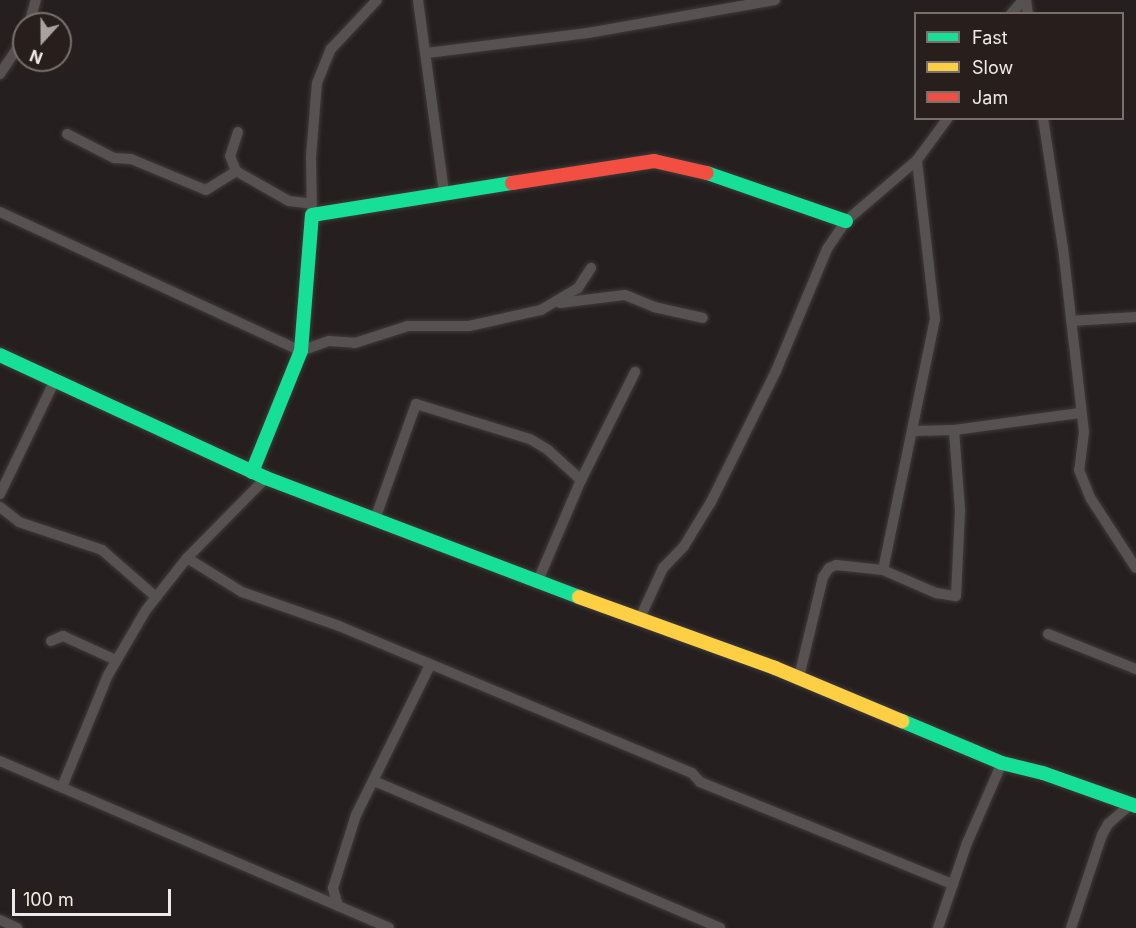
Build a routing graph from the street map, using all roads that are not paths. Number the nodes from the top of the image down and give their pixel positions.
1 (377, 0) edge
2 (418, 0) edge
3 (775, 0) edge
4 (1024, 0) edge
5 (1013, 12) edge
6 (427, 53) junction
7 (12, 56) edge
8 (0, 74) edge
9 (947, 120) edge
10 (1043, 120) edge
11 (238, 132) dead end
12 (67, 134) dead end
13 (917, 160) junction
14 (236, 171) junction
15 (444, 192) junction
16 (312, 210) junction
17 (0, 212) edge
18 (846, 221) junction
19 (591, 268) dead end
20 (553, 304) junction
21 (1136, 317) edge
22 (703, 318) dead end
23 (1071, 321) junction
24 (301, 351) junction
25 (0, 355) edge
26 (635, 372) dead end
27 (55, 380) junction
28 (1080, 412) junction
29 (914, 430) junction
30 (954, 430) junction
31 (252, 472) junction
32 (266, 478) junction
33 (581, 480) junction
34 (0, 494) edge
35 (0, 507) edge
36 (375, 519) junction
37 (187, 558) junction
38 (1136, 568) edge
39 (883, 570) junction
40 (537, 582) junction
41 (156, 597) junction
42 (639, 620) junction
43 (1048, 634) dead end
44 (51, 641) dead end
45 (116, 660) junction
46 (430, 665) junction
47 (1136, 669) edge
48 (799, 677) junction
49 (0, 761) edge
50 (1002, 763) junction
51 (374, 781) junction
52 (62, 787) junction
53 (1133, 805) edge
54 (953, 884) junction
55 (338, 906) junction
56 (0, 920) edge
57 (17, 928) edge
58 (389, 928) edge
59 (720, 928) edge
60 (938, 928) edge
61 (1071, 928) edge

1 - 16 street
2 - 6 street
3 - 6 street
4 - 5 street
6 - 15 street
7 - 8 street
9 - 13 street
10 - 23 street
11 - 14 street
12 - 14 street
13 - 18 street
13 - 29 street
14 - 16 street
15 - 16 street
15 - 18 street
16 - 24 street
17 - 24 street
18 - 42 street
19 - 20 street
20 - 22 street
20 - 24 street
21 - 23 street
23 - 28 street
24 - 31 street
25 - 27 street
26 - 33 street
27 - 31 street
27 - 34 street
28 - 30 street
28 - 38 street
29 - 30 street
29 - 39 street
30 - 39 street
31 - 32 street
32 - 36 street
32 - 37 street
33 - 36 street
33 - 40 street
35 - 41 street
36 - 40 street
37 - 41 street
37 - 46 street
39 - 48 street
40 - 42 street
41 - 45 street
42 - 48 street
43 - 47 street
44 - 45 street
45 - 52 street
46 - 51 street
46 - 54 street
48 - 50 street
49 - 52 street
50 - 53 street
50 - 54 street
51 - 55 street
51 - 59 street
52 - 55 street
53 - 61 street
54 - 60 street
55 - 58 street
56 - 57 street

